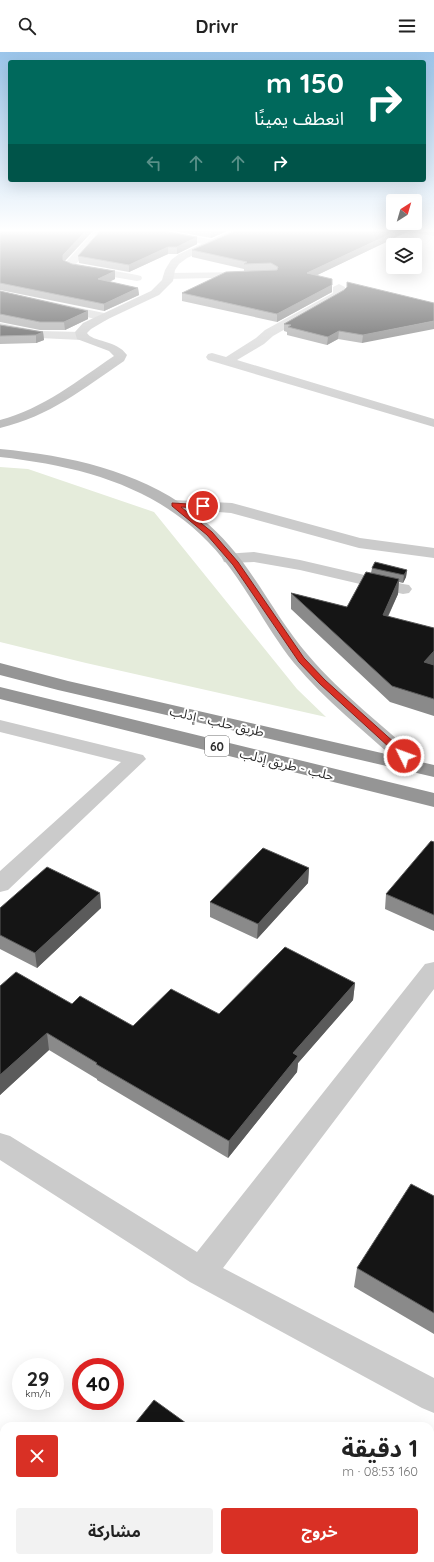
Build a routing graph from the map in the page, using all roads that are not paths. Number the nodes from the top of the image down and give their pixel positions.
1 (25, 299) edge
2 (141, 299) edge
3 (329, 299) edge
4 (104, 317) junction
5 (0, 328) edge
6 (81, 336) junction
7 (212, 357) dead end
8 (232, 358) dead end
9 (434, 423) edge
10 (0, 424) edge
11 (0, 452) edge
12 (174, 505) junction
13 (434, 553) edge
14 (230, 558) junction
15 (403, 589) dead end
16 (0, 669) edge
17 (0, 693) edge
18 (0, 726) edge
19 (425, 769) edge
20 (434, 800) edge
21 (0, 884) edge
22 (434, 971) edge
23 (0, 1144) edge
24 (201, 1272) junction
25 (434, 1396) edge

1 - 4 street
2 - 4 street
3 - 8 street
4 - 6 street
5 - 6 street
6 - 10 street
7 - 9 street
11 - 12 street
12 - 13 street
12 - 14 street
14 - 15 street
14 - 19 street
16 - 19 highway, طريق حلب - إدلب / 60
17 - 20 highway, حلب - طريق إدلب / 60
18 - 21 street
22 - 24 street
23 - 24 street
24 - 25 street

